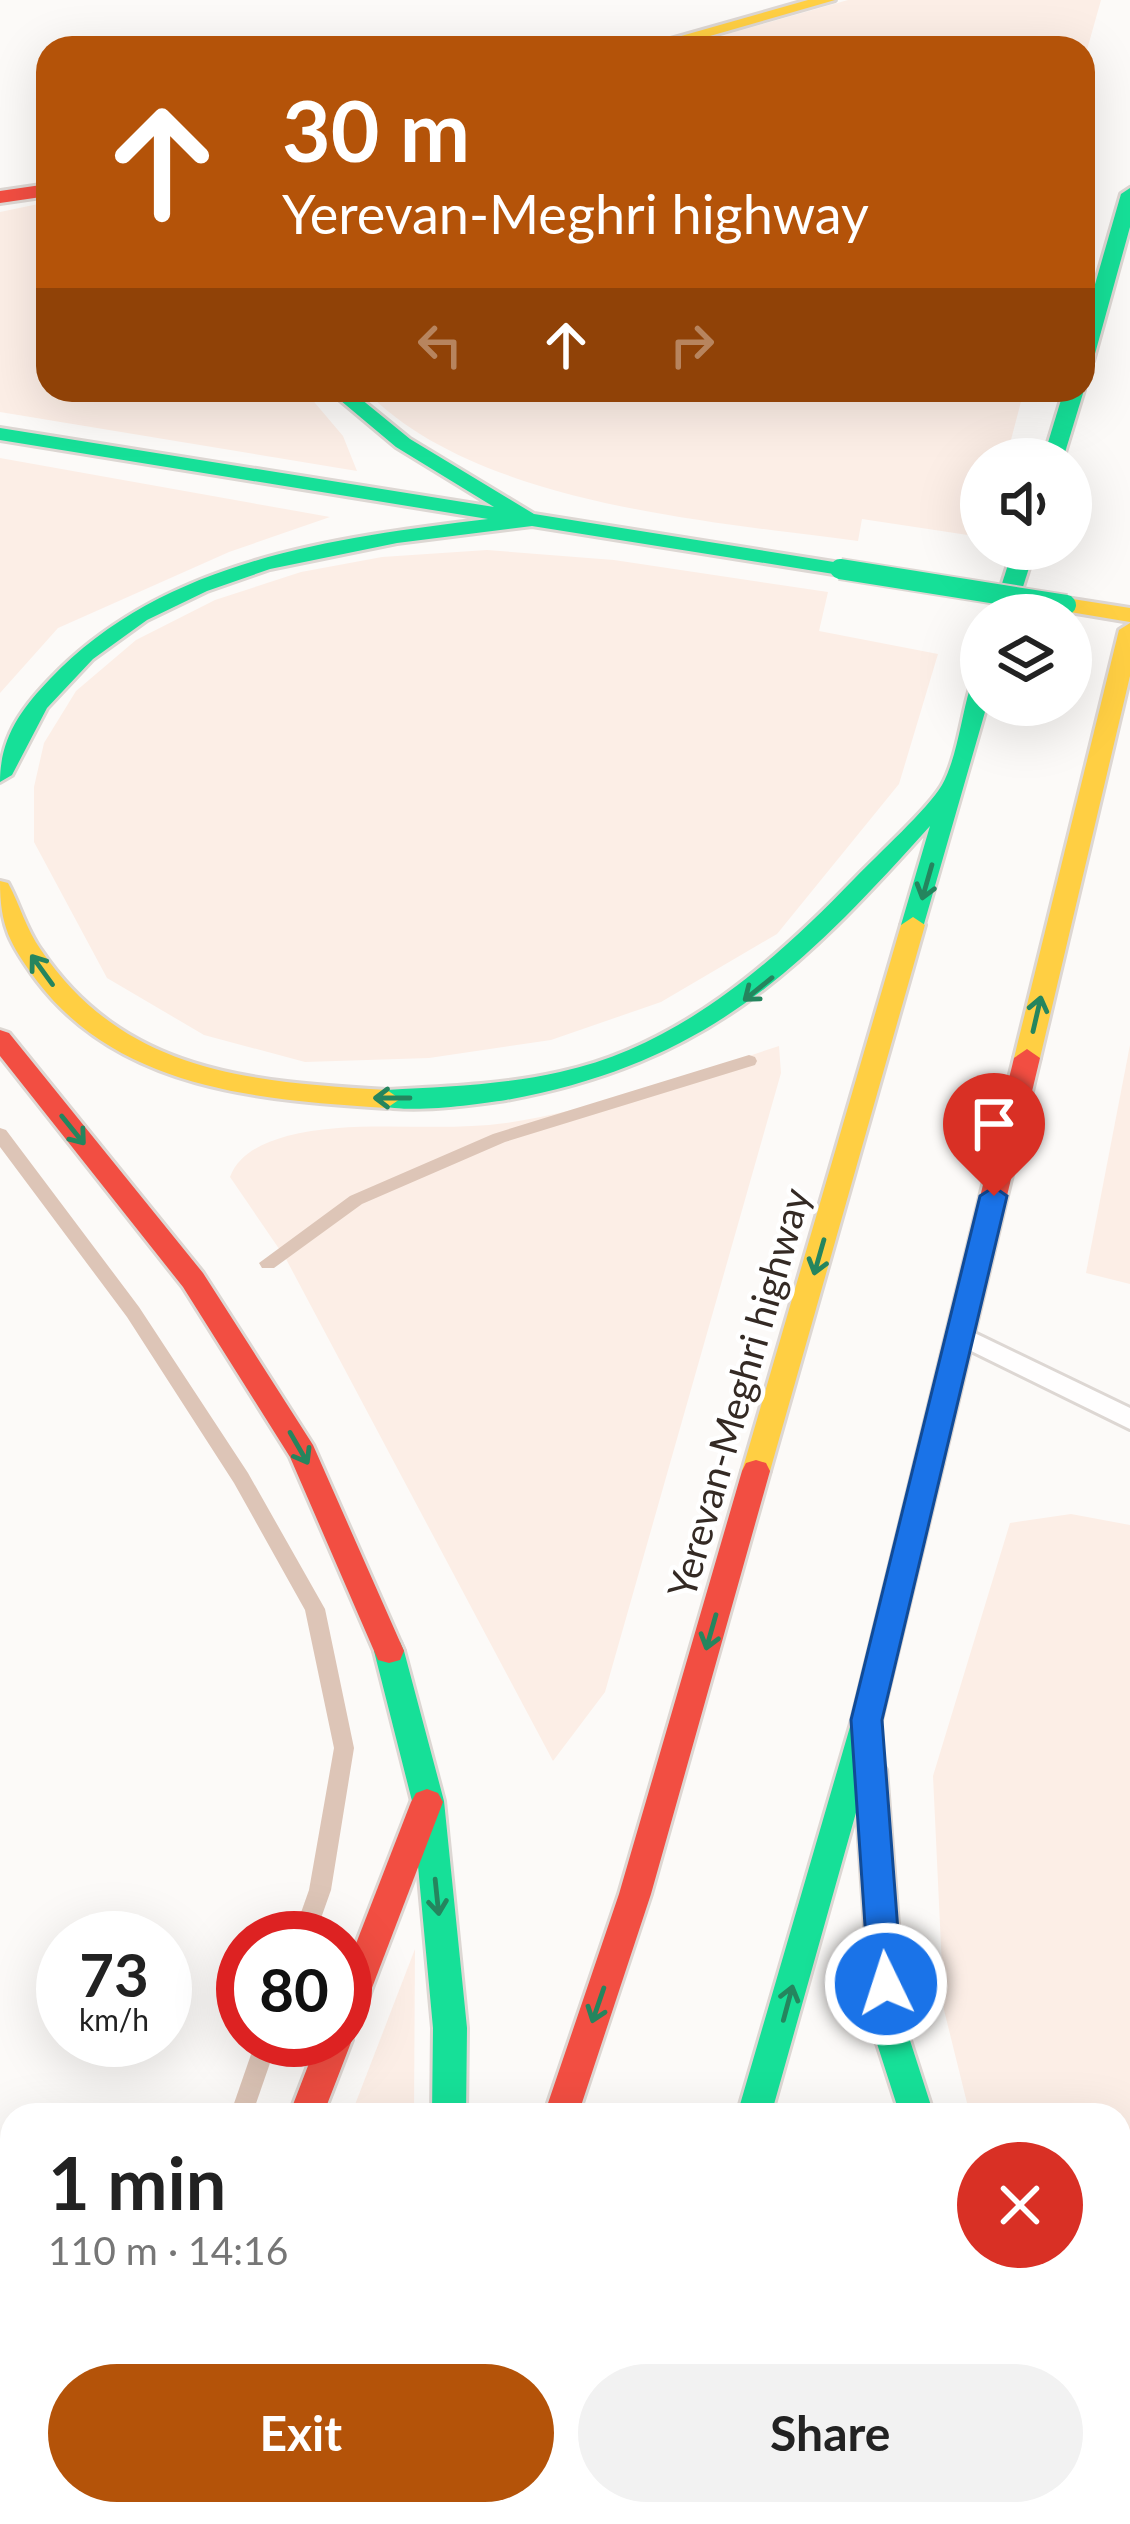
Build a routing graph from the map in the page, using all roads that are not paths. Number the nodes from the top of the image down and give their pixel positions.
1 (827, 0) edge
2 (693, 36) edge
3 (36, 192) edge
4 (1130, 194) edge
5 (0, 197) edge
6 (1095, 318) edge
7 (353, 402) edge
8 (1070, 402) edge
9 (0, 434) edge
10 (1059, 438) edge
11 (530, 520) junction
12 (1130, 615) edge
13 (1130, 630) edge
14 (971, 726) edge
15 (0, 776) edge
16 (955, 784) junction
17 (0, 889) edge
18 (0, 1039) edge
19 (960, 1335) junction
20 (1130, 1419) edge
21 (867, 1720) junction
22 (428, 1801) junction
23 (372, 1945) edge
24 (325, 2067) edge
25 (311, 2103) edge
26 (449, 2103) edge
27 (565, 2103) edge
28 (757, 2103) edge
29 (913, 2103) edge

1 - 2 main road
3 - 5 main road
4 - 6 main road
7 - 11 main road
8 - 10 main road
9 - 11 main road
11 - 12 main road, bridge
11 - 15 main road
19 -> 13 main road
14 - 16 main road, Yerevan-Meghri highway
16 -> 17 main road
16 -> 27 main road, Yerevan-Meghri highway
18 -> 22 main road
19 - 20 lane
19 - 21 main road
28 -> 21 main road
21 - 29 main road
22 - 23 main road
22 -> 26 main road
24 - 25 main road

